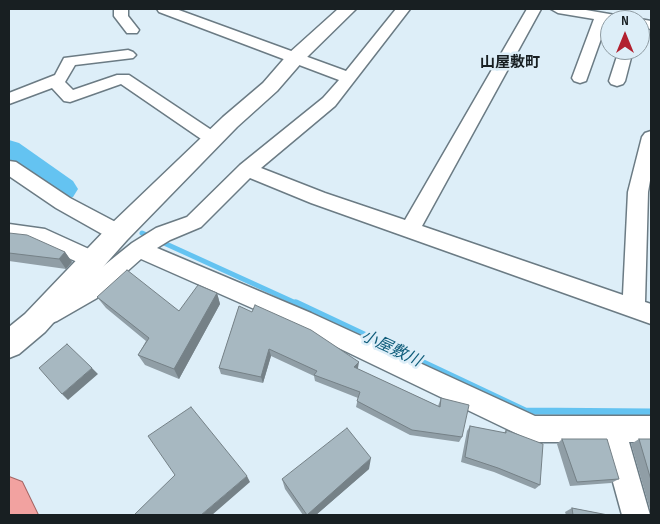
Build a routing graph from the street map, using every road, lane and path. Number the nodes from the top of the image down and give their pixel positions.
1 (121, 9) edge
2 (164, 9) edge
3 (348, 9) edge
4 (403, 9) edge
5 (534, 9) edge
6 (558, 9) edge
7 (600, 17) edge
8 (600, 23) edge
9 (132, 30) dead end
10 (128, 55) dead end
11 (296, 58) junction
12 (623, 60) edge
13 (349, 78) junction
14 (580, 78) dead end
15 (55, 81) junction
16 (617, 82) dead end
17 (9, 99) edge
18 (651, 137) edge
19 (213, 139) junction
20 (9, 167) edge
21 (247, 170) junction
22 (410, 230) junction
23 (9, 232) edge
24 (118, 233) junction
25 (150, 242) junction
26 (93, 260) junction
27 (642, 312) edge
28 (35, 323) junction
29 (9, 345) edge
30 (651, 428) edge
31 (612, 429) junction
32 (9, 495) edge
33 (18, 515) edge
34 (636, 515) edge

1 - 9 street
2 - 11 street
3 - 11 street
4 - 13 street
5 - 22 street
6 - 7 street
8 - 14 street
10 - 15 street
11 - 13 street
11 - 19 street
12 - 16 street
13 - 21 street
15 - 17 street
15 - 19 street
18 - 27 street
19 - 24 street
20 - 24 street
21 - 22 street
21 - 25 street
22 - 27 street
23 - 26 street
24 - 26 street
25 - 28 street
25 - 31 street
26 - 28 street
28 - 29 street
30 - 31 street
31 - 34 street
32 - 33 highway

